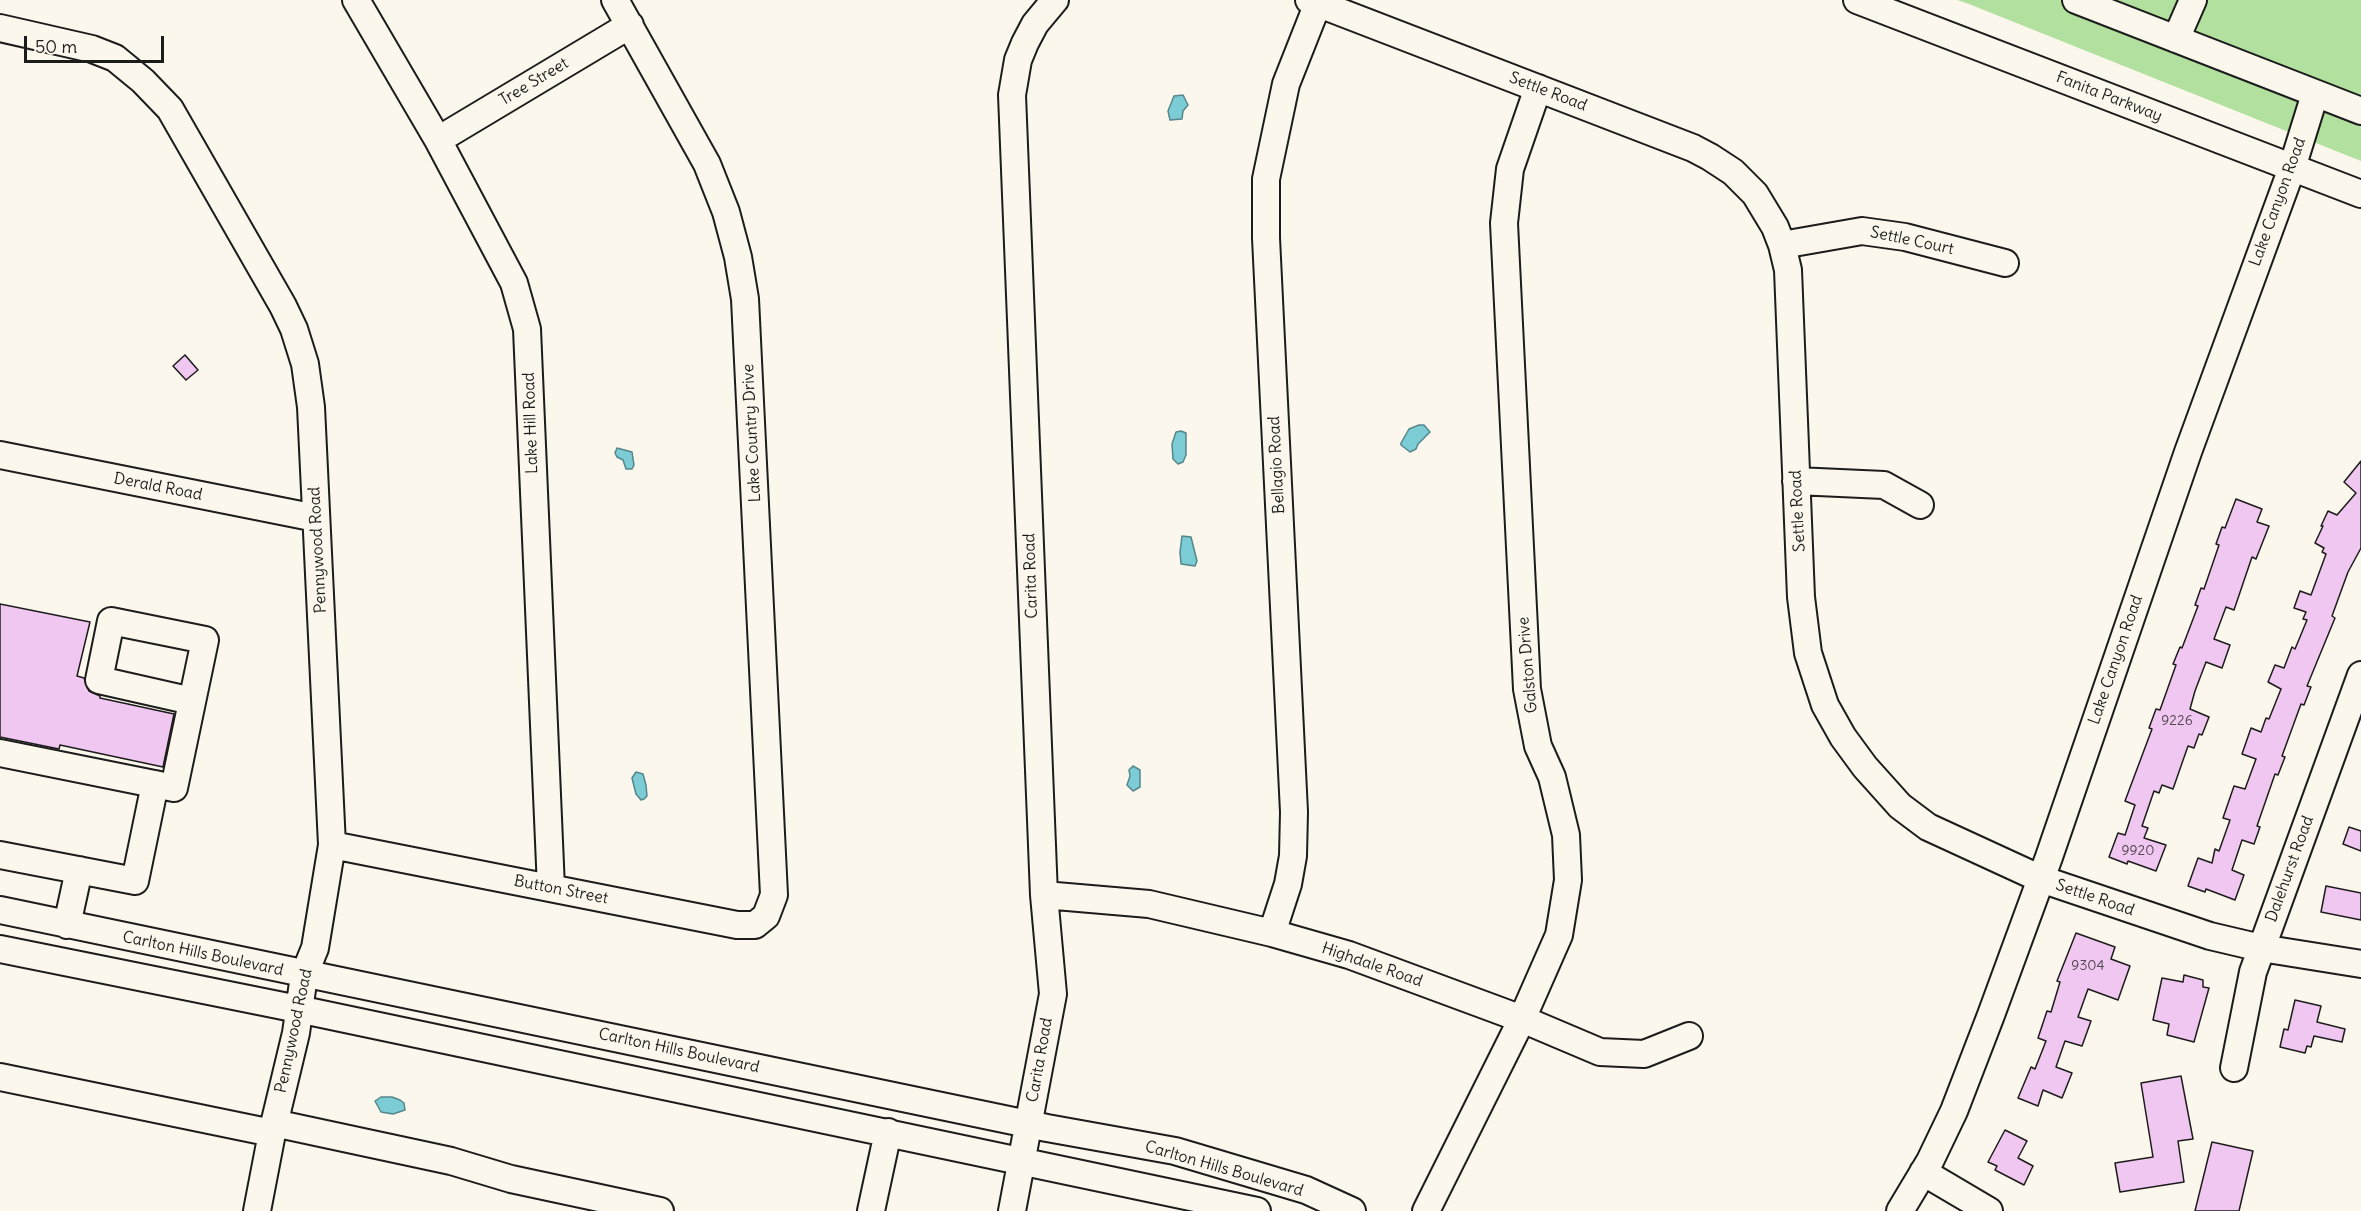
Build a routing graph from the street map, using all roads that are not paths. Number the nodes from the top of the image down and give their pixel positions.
1 (356, 0) edge
2 (615, 0) edge
3 (1055, 0) edge
4 (1857, 0) edge
5 (2076, 0) edge
6 (2193, 0) edge
7 (1313, 2) edge
8 (630, 24) junction
9 (0, 27) edge
10 (2176, 39) junction
11 (1538, 88) junction
12 (2314, 98) junction
13 (2361, 111) edge
14 (438, 140) junction
15 (2292, 168) junction
16 (2361, 195) edge
17 (1782, 245) junction
18 (2005, 263) dead end
19 (0, 456) edge
20 (1796, 481) junction
21 (1920, 505) dead end
22 (316, 519) junction
23 (2361, 675) edge
24 (192, 701) dead end
25 (0, 753) edge
26 (155, 784) junction
27 (332, 844) junction
28 (0, 855) edge
29 (79, 870) junction
30 (2041, 879) junction
31 (551, 888) junction
32 (774, 895) joint
33 (1044, 895) junction
34 (0, 910) edge
35 (67, 925) junction
36 (1272, 933) junction
37 (2261, 948) junction
38 (0, 949) edge
39 (2361, 964) edge
40 (304, 975) junction
41 (298, 1009) junction
42 (1522, 1019) junction
43 (1689, 1036) dead end
44 (2234, 1068) dead end
45 (0, 1077) edge
46 (1029, 1123) junction
47 (273, 1128) junction
48 (888, 1132) junction
49 (1021, 1160) junction
50 (1923, 1172) junction
51 (257, 1211) edge
52 (660, 1211) edge
53 (871, 1211) edge
54 (1012, 1211) edge
55 (1257, 1211) edge
56 (1352, 1211) edge
57 (1426, 1211) edge
58 (1900, 1211) edge
59 (1989, 1211) edge

1 - 14 street, Lake Hill Road
2 - 8 street, Lake Country Drive
3 - 33 street, Carita Road
4 - 15 street, Fanita Parkway
5 - 10 street
6 - 10 street
7 - 11 street, Settle Road
7 - 36 street, Bellagio Road
8 - 14 street, Tree Street
8 - 32 street, Lake Country Drive
9 - 22 street, Pennywood Road
10 - 12 street
11 - 17 street, Settle Road
11 - 42 street, Galston Drive
12 - 13 street
12 - 15 street, Lake Canyon Road
14 - 31 street, Lake Hill Road
15 - 16 street, Fanita Parkway
15 - 30 street, Lake Canyon Road
17 - 18 street, Settle Court
17 - 20 street, Settle Road
19 - 22 street, Derald Road
20 - 21 street
20 - 30 street, Settle Road
22 - 27 street, Pennywood Road
23 - 37 street, Dalehurst Road
24 - 26 street
25 - 26 street
26 - 29 street
27 - 31 street, Button Street
27 - 40 street, Pennywood Road
28 - 29 street
29 - 35 street
30 - 37 street, Settle Road
30 - 50 street, Lake Canyon Road
31 - 32 street, Button Street
33 - 36 street, Highdale Road
33 - 46 street, Carita Road
34 - 35 street, Carlton Hills Boulevard
35 - 40 street, Carlton Hills Boulevard
36 - 42 street, Highdale Road
37 - 39 street, Settle Road
37 - 44 street, Dalehurst Road
38 - 41 street, Carlton Hills Boulevard
40 - 41 street, Pennywood Road
40 - 46 street, Carlton Hills Boulevard
41 - 47 street, Pennywood Road
41 - 48 street, Carlton Hills Boulevard
42 - 43 street, Highdale Road
42 - 57 street, Galston Drive
45 - 47 street
46 - 49 street, Carita Road
46 - 56 street, Carlton Hills Boulevard
47 - 51 street, Pennywood Road
47 - 52 street
48 - 49 street, Carlton Hills Boulevard
48 - 53 street
49 - 54 street, Carita Road
49 - 55 street, Carlton Hills Boulevard
50 - 58 street, Lake Canyon Road
50 - 59 street

